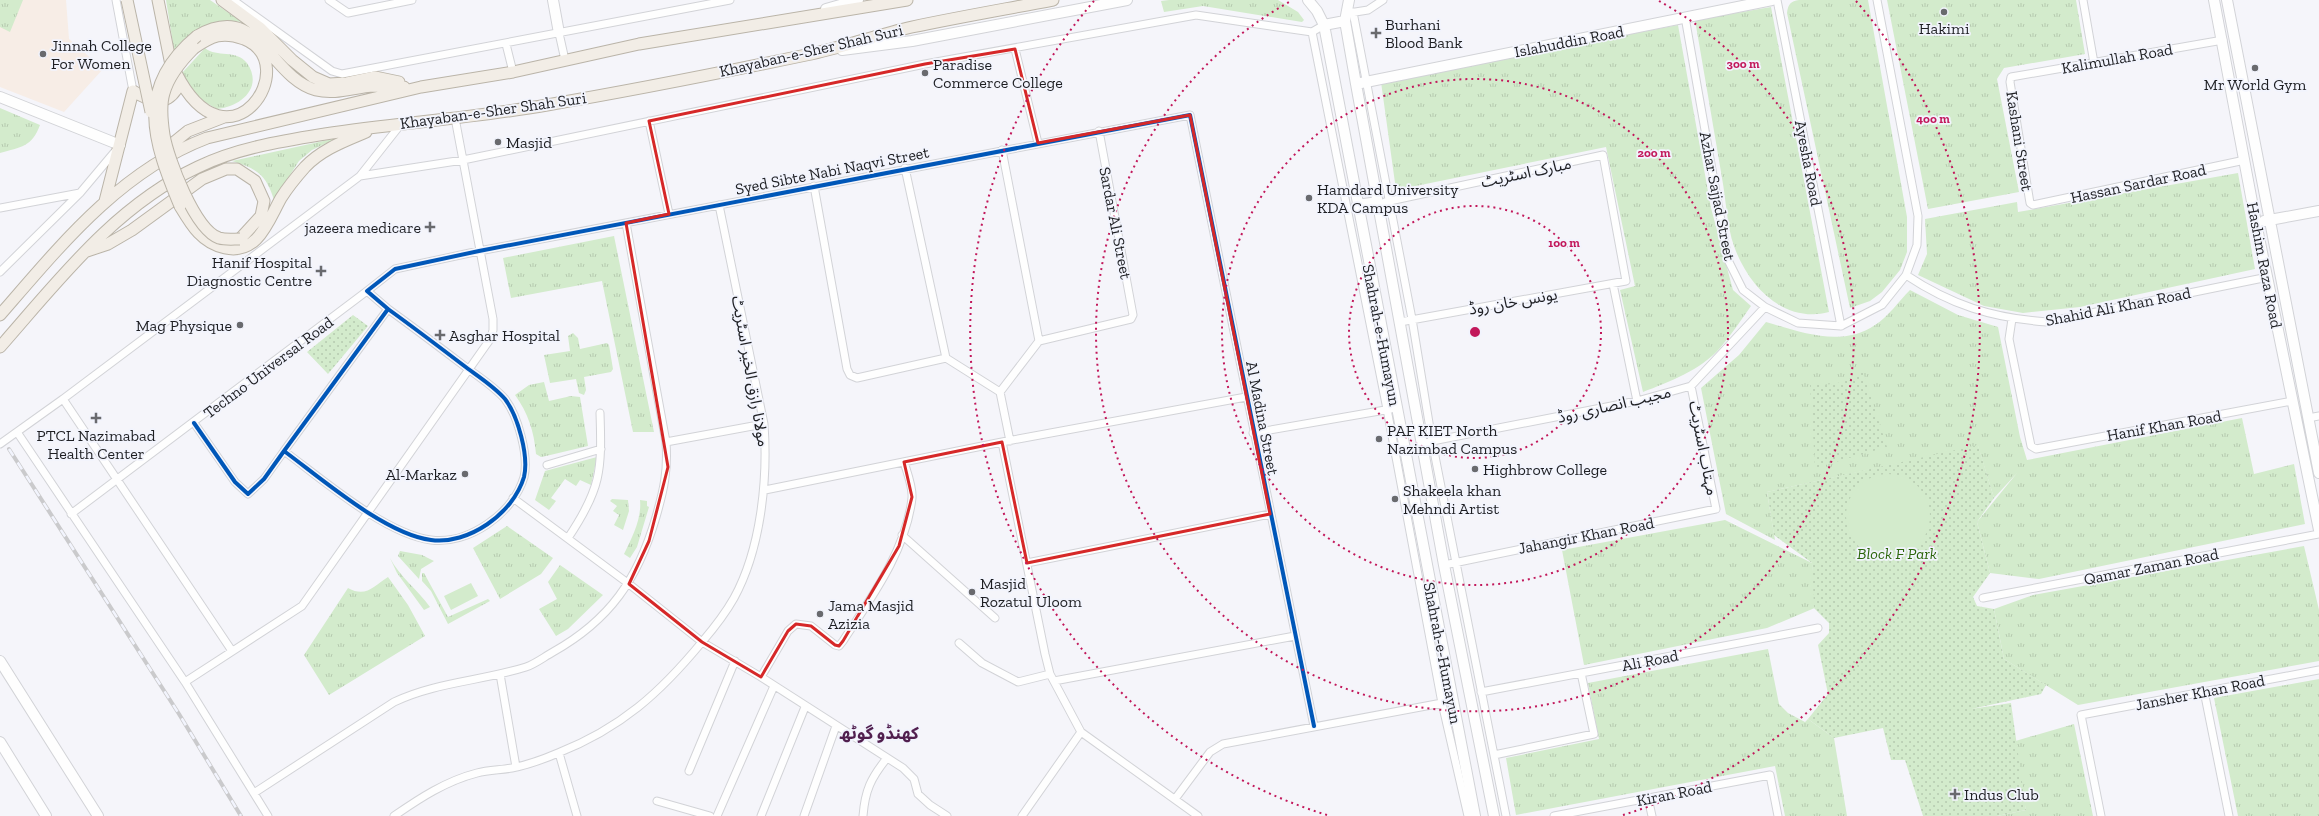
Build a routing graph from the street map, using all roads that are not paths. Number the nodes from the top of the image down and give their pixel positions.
1 (116, 0) edge
2 (126, 0) edge
3 (158, 0) edge
4 (222, 0) edge
5 (233, 0) edge
6 (329, 0) edge
7 (412, 0) edge
8 (552, 0) edge
9 (730, 0) edge
10 (858, 0) edge
11 (905, 0) edge
12 (1053, 0) edge
13 (1127, 0) edge
14 (1308, 0) edge
15 (1348, 0) edge
16 (1383, 0) edge
17 (1772, 0) edge
18 (1777, 0) edge
19 (1877, 0) edge
20 (2082, 0) edge
21 (2214, 0) edge
22 (2227, 0) edge
23 (1348, 16) junction
24 (801, 17) junction
25 (1685, 17) junction
26 (1324, 24) junction
27 (1312, 32) junction
28 (559, 33) junction
29 (2223, 40) junction
30 (506, 44) junction
31 (1015, 49) junction
32 (810, 54) junction
33 (566, 60) junction
34 (2094, 63) junction
35 (172, 66) junction
36 (513, 72) junction
37 (2011, 77) joint
38 (1360, 83) junction
39 (421, 87) junction
40 (133, 91) junction
41 (0, 97) edge
42 (1190, 115) joint
43 (225, 116) junction
44 (455, 118) junction
45 (649, 121) junction
46 (401, 124) junction
47 (383, 125) junction
48 (1098, 130) junction
49 (156, 136) junction
50 (1038, 143) junction
51 (120, 144) junction
52 (1002, 150) junction
53 (463, 160) junction
54 (2245, 160) junction
55 (154, 164) junction
56 (906, 168) junction
57 (360, 176) junction
58 (814, 186) junction
59 (80, 193) junction
60 (1389, 201) junction
61 (105, 202) junction
62 (1378, 202) junction
63 (719, 205) junction
64 (1357, 205) junction
65 (2031, 205) joint
66 (0, 208) edge
67 (2319, 211) edge
68 (669, 214) junction
69 (2269, 220) junction
70 (626, 223) junction
71 (2256, 223) junction
72 (479, 251) junction
73 (84, 252) junction
74 (0, 272) edge
75 (1906, 275) junction
76 (2268, 276) junction
77 (1626, 281) joint
78 (1613, 284) junction
79 (368, 291) junction
80 (1765, 307) junction
81 (388, 309) junction
82 (0, 315) edge
83 (1412, 319) junction
84 (2012, 319) junction
85 (1400, 322) junction
86 (1841, 326) junction
87 (1039, 341) junction
88 (0, 347) edge
89 (946, 358) junction
90 (468, 369) junction
91 (1691, 386) junction
92 (1000, 392) junction
93 (1246, 397) junction
94 (64, 399) junction
95 (1637, 401) junction
96 (2292, 401) junction
97 (1392, 408) junction
98 (600, 413) dead end
99 (2319, 416) edge
100 (2308, 418) junction
101 (194, 423) junction
102 (764, 424) junction
103 (17, 432) junction
104 (1253, 433) junction
105 (1010, 441) junction
106 (666, 442) junction
107 (1002, 442) junction
108 (1427, 442) junction
109 (0, 444) edge
110 (601, 449) junction
111 (284, 451) junction
112 (904, 462) junction
113 (547, 465) dead end
114 (2319, 473) edge
115 (118, 480) junction
116 (765, 490) junction
117 (513, 498) junction
118 (1716, 509) joint
119 (367, 512) junction
120 (71, 514) junction
121 (1270, 514) junction
122 (2319, 530) edge
123 (902, 534) junction
124 (2319, 534) edge
125 (568, 538) junction
126 (1456, 562) junction
127 (1027, 563) junction
128 (1444, 565) junction
129 (629, 584) junction
130 (1983, 598) dead end
131 (995, 618) dead end
132 (1818, 628) dead end
133 (1295, 636) junction
134 (702, 642) junction
135 (959, 643) dead end
136 (232, 651) junction
137 (0, 661) edge
138 (735, 661) junction
139 (2319, 670) edge
140 (1581, 673) junction
141 (500, 674) junction
142 (1050, 674) junction
143 (761, 677) junction
144 (184, 682) junction
145 (1054, 682) junction
146 (774, 686) junction
147 (2204, 691) junction
148 (1481, 692) junction
149 (1442, 703) junction
150 (805, 707) junction
151 (836, 726) junction
152 (1314, 726) junction
153 (1081, 732) junction
154 (0, 742) edge
155 (559, 753) junction
156 (1494, 754) junction
157 (887, 758) junction
158 (516, 767) junction
159 (689, 771) dead end
160 (254, 793) junction
161 (1648, 798) junction
162 (1175, 799) junction
163 (657, 801) dead end
164 (46, 816) edge
165 (98, 816) edge
166 (268, 816) edge
167 (394, 816) edge
168 (577, 816) edge
169 (710, 816) edge
170 (717, 816) edge
171 (761, 816) edge
172 (804, 816) edge
173 (863, 816) edge
174 (947, 816) edge
175 (1022, 816) edge
176 (1198, 816) edge
177 (1468, 816) edge
178 (1475, 816) edge
179 (1494, 816) edge
180 (1506, 816) edge
181 (1554, 816) edge
182 (1652, 816) edge
183 (1778, 816) edge
184 (2101, 816) edge
185 (2229, 816) edge

1 - 40 street
2 - 49 main road, bridge
3 - 35 main road
4 - 39 main road
5 - 30 street
6 - 7 street
8 - 28 main road
9 - 28 street
10 - 24 main road
11 - 24 main road, Khayaban-e-Sher Shah Suri
12 - 32 main road, Khayaban-e-Sher Shah Suri
13 - 32 main road
14 - 26 main road, Shahrah-e-Humayun
15 - 23 main road, Shahrah-e-Humayun
16 - 23 street
17 - 25 main road, Islahuddin Road
18 - 86 street, Ayesha Road
19 - 75 street
20 - 34 street
21 - 29 main road, Hashim Raza Road
22 - 69 main road, Hashim Raza Road
23 - 26 main road
23 - 38 main road, Shahrah-e-Humayun
24 - 33 main road, Khayaban-e-Sher Shah Suri
25 - 38 main road, Islahuddin Road
25 - 80 street, Azhar Sajjad Street
26 - 27 street
26 - 64 main road, Shahrah-e-Humayun
27 - 31 street
27 - 97 street
28 - 30 street
28 - 33 street
29 - 34 street, Kalimullah Road
29 - 54 main road, Hashim Raza Road
30 - 36 street
31 - 45 street
31 - 50 street
32 - 44 main road, Khayaban-e-Sher Shah Suri
33 - 36 main road, Khayaban-e-Sher Shah Suri
34 - 37 street, Kalimullah Road
35 - 40 main road
35 - 43 main road
36 - 39 main road, Khayaban-e-Sher Shah Suri
37 - 65 street, Kashani Street
38 - 60 street
38 - 62 main road, Shahrah-e-Humayun
39 - 49 main road, bridge
39 - 55 main road, Khayaban-e-Sher Shah Suri
40 - 51 main road
41 - 51 main road
42 - 48 street, Syed Sibte Nabi Naqvi Street
42 - 93 street, Al Madina Street
43 - 55 main road
43 - 73 main road, bridge
44 - 46 main road, Khayaban-e-Sher Shah Suri
44 - 53 street
45 - 53 street
45 - 68 street
46 - 47 main road, Khayaban-e-Sher Shah Suri
46 - 57 street
47 - 49 main road, bridge
47 - 73 main road, Khayaban-e-Sher Shah Suri
48 - 50 street, Syed Sibte Nabi Naqvi Street
48 - 87 street, Sardar Ali Street
50 - 52 street, Syed Sibte Nabi Naqvi Street
51 - 59 street
51 - 61 main road
52 - 56 street, Syed Sibte Nabi Naqvi Street
52 - 87 street
53 - 57 street
53 - 72 street
54 - 65 street, Hassan Sardar Road
54 - 71 main road, Hashim Raza Road
55 - 61 main road, Khayaban-e-Sher Shah Suri
56 - 58 street, Syed Sibte Nabi Naqvi Street
56 - 89 street
57 - 94 street
58 - 63 street, Syed Sibte Nabi Naqvi Street
58 - 89 street
59 - 66 street
59 - 74 street
60 - 62 street, مبارک اسٹریٹ
60 - 77 street, مبارک اسٹریٹ
60 - 83 street
61 - 82 main road, Khayaban-e-Sher Shah Suri
62 - 64 main road
62 - 85 main road, Shahrah-e-Humayun
63 - 68 street, Syed Sibte Nabi Naqvi Street
63 - 102 street, مولانا رازق الخیر اسٹریٹ
64 - 97 main road, Shahrah-e-Humayun
67 - 69 main road
68 - 70 street, Syed Sibte Nabi Naqvi Street
69 - 71 main road
69 - 100 main road, Hashim Raza Road
70 - 72 street, Syed Sibte Nabi Naqvi Street
70 - 106 street
71 - 76 main road, Hashim Raza Road
72 - 79 street, Techno Universal Road
72 - 90 street
73 - 88 main road, Khayaban-e-Sher Shah Suri
75 - 84 street, Shahid Ali Khan Road
75 - 86 street
76 - 84 street, Shahid Ali Khan Road
76 - 96 main road, Hashim Raza Road
77 - 78 street, یونس خان روڈ
78 - 83 street, یونس خان روڈ
78 - 95 street
79 - 81 street
79 - 101 street, Techno Universal Road
80 - 86 street, Azhar Sajjad Street
80 - 91 street, مجیب انصاری روڈ
81 - 90 street
81 - 111 street
83 - 85 street, یونس خان روڈ
83 - 108 street
84 - 96 street, Hanif Khan Road
85 - 108 main road, Shahrah-e-Humayun
87 - 92 street
89 - 92 street
90 - 117 street
90 - 119 street
91 - 95 street, مجیب انصاری روڈ
91 - 118 street, مہتاب اسٹریٹ
92 - 105 street
93 - 104 street, Al Madina Street
93 - 105 street
94 - 103 street
94 - 115 street
95 - 108 street, مجیب انصاری روڈ
96 - 122 main road, Hashim Raza Road
97 - 104 street
97 - 149 street
97 - 178 main road, Shahrah-e-Humayun
98 - 110 street
99 - 100 street
100 - 114 main road, Hashim Raza Road
101 - 111 street
101 - 115 street, Techno Universal Road
102 - 106 street
102 - 116 street, مولانا رازق الخیر اسٹریٹ
103 - 109 street
103 - 120 street
104 - 121 street, Al Madina Street
105 - 107 street
106 - 129 street
107 - 112 street
107 - 127 street
108 - 126 street
108 - 128 main road, Shahrah-e-Humayun
110 - 113 street
110 - 125 street
111 - 119 street
112 - 116 street
112 - 123 street
115 - 120 street, Techno Universal Road
115 - 136 street
116 - 134 street, مولانا رازق الخیر اسٹریٹ
117 - 119 street
117 - 125 street
118 - 126 street, Jahangir Khan Road
119 - 136 street
120 - 144 street
121 - 127 street
121 - 133 street, Al Madina Street
123 - 131 street
123 - 143 street
124 - 130 street, Qamar Zaman Road
125 - 129 street
126 - 128 street, Jahangir Khan Road
126 - 148 street
127 - 142 street
128 - 179 main road, Shahrah-e-Humayun
129 - 134 street
129 - 141 street
132 - 140 street, Ali Road
133 - 145 street
133 - 152 street, Al Madina Street
134 - 138 street
134 - 155 street, مولانا رازق الخیر اسٹریٹ
135 - 142 street
136 - 144 street
137 - 165 main road
138 - 143 street
138 - 159 street
139 - 147 street, Jansher Khan Road
140 - 148 street, Ali Road
140 - 156 street
141 - 158 street
141 - 160 street
142 - 145 street
143 - 146 street
144 - 160 street
145 - 153 street
146 - 150 street
146 - 170 street
147 - 184 street, Jansher Khan Road
147 - 185 street
148 - 156 street
149 - 152 street
149 - 177 street
150 - 151 street
150 - 171 street
151 - 157 street
151 - 172 street
152 - 162 street
153 - 162 street
153 - 175 street
154 - 164 main road
155 - 158 street, مولانا رازق الخیر اسٹریٹ
155 - 168 street
156 - 180 street
157 - 173 street
157 - 174 street
158 - 167 street, مولانا رازق الخیر اسٹریٹ
160 - 166 street
161 - 181 street, Kiran Road
161 - 182 street
161 - 183 street, Kiran Road
162 - 176 street
163 - 169 street

